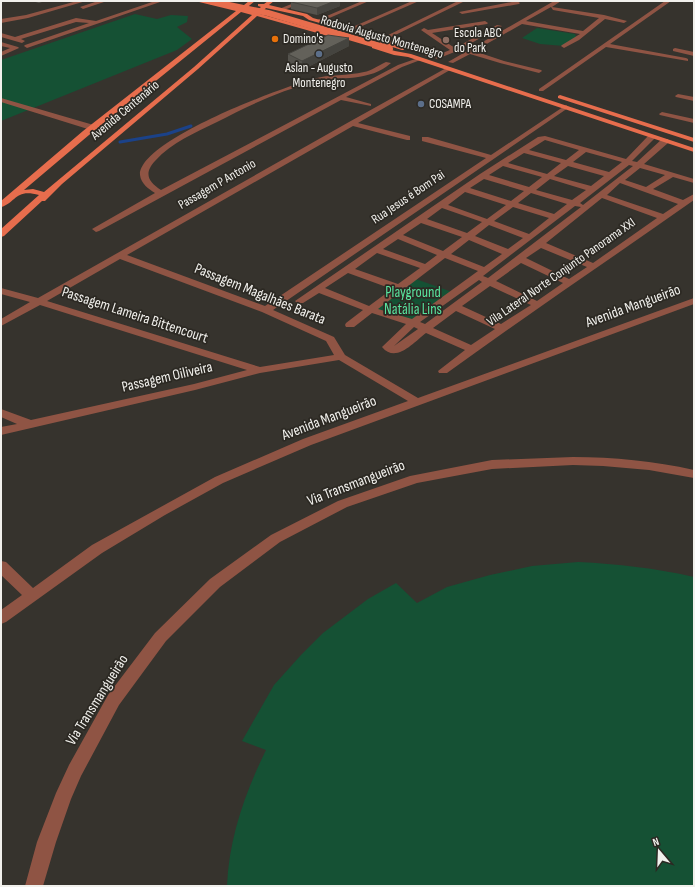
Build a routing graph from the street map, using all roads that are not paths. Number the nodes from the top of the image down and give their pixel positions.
1 (74, 1) edge
2 (104, 1) edge
3 (160, 1) edge
4 (198, 1) edge
5 (210, 1) edge
6 (228, 1) edge
7 (237, 1) edge
8 (243, 1) edge
9 (271, 1) edge
10 (304, 1) edge
11 (366, 1) edge
12 (416, 1) edge
13 (462, 1) edge
14 (546, 1) edge
15 (558, 1) edge
16 (668, 1) edge
17 (251, 2) edge
18 (514, 2) edge
19 (144, 3) edge
20 (83, 4) edge
21 (220, 6) junction
22 (266, 6) junction
23 (452, 6) junction
24 (524, 6) dead end
25 (228, 8) junction
26 (553, 8) dead end
27 (282, 9) junction
28 (239, 10) junction
29 (462, 12) junction
30 (255, 14) junction
31 (233, 16) junction
32 (2, 17) edge
33 (19, 17) junction
34 (26, 17) junction
35 (604, 17) junction
36 (311, 19) junction
37 (513, 19) dead end
38 (281, 21) junction
39 (318, 21) junction
40 (624, 21) dead end
41 (96, 22) junction
42 (507, 22) dead end
43 (521, 22) junction
44 (485, 23) junction
45 (414, 25) junction
46 (494, 29) junction
47 (351, 30) junction
48 (427, 32) junction
49 (584, 33) junction
50 (234, 34) junction
51 (1, 35) edge
52 (15, 38) junction
53 (615, 38) junction
54 (383, 39) junction
55 (622, 40) dead end
56 (1, 44) edge
57 (605, 45) junction
58 (564, 46) dead end
59 (665, 48) dead end
60 (455, 50) junction
61 (471, 52) junction
62 (1, 54) edge
63 (694, 54) edge
64 (428, 55) junction
65 (407, 58) junction
66 (437, 58) junction
67 (686, 60) dead end
68 (450, 65) junction
69 (539, 72) dead end
70 (367, 74) junction
71 (379, 77) junction
72 (517, 83) dead end
73 (538, 90) joint
74 (678, 96) dead end
75 (340, 98) junction
76 (1, 100) edge
77 (694, 100) edge
78 (1, 105) edge
79 (368, 106) dead end
80 (566, 107) junction
81 (662, 114) dead end
82 (694, 120) edge
83 (351, 123) junction
84 (100, 130) junction
85 (83, 131) junction
86 (652, 136) junction
87 (407, 138) dead end
88 (425, 139) dead end
89 (694, 140) edge
90 (665, 141) junction
91 (97, 150) junction
92 (522, 150) junction
93 (584, 150) junction
94 (694, 150) edge
95 (491, 157) junction
96 (627, 162) junction
97 (565, 163) junction
98 (503, 164) junction
99 (638, 165) junction
100 (671, 175) junction
101 (483, 176) junction
102 (549, 176) junction
103 (614, 178) junction
104 (33, 179) junction
105 (59, 182) junction
106 (694, 182) edge
107 (464, 189) junction
108 (530, 190) junction
109 (646, 190) junction
110 (596, 192) junction
111 (161, 193) junction
112 (16, 194) junction
113 (694, 196) edge
114 (42, 199) junction
115 (684, 203) junction
116 (512, 204) junction
117 (573, 204) junction
118 (1, 205) edge
119 (441, 206) junction
120 (586, 208) junction
121 (663, 217) junction
122 (555, 218) junction
123 (420, 220) junction
124 (487, 221) junction
125 (96, 229) dead end
126 (1, 234) edge
127 (397, 236) junction
128 (468, 236) junction
129 (530, 237) junction
130 (540, 244) junction
131 (377, 250) junction
132 (510, 253) junction
133 (444, 254) junction
134 (121, 256) junction
135 (520, 259) junction
136 (593, 266) junction
137 (427, 268) junction
138 (347, 269) junction
139 (485, 271) junction
140 (476, 276) junction
141 (490, 282) junction
142 (570, 283) junction
143 (399, 288) junction
144 (318, 289) junction
145 (1, 292) edge
146 (40, 301) junction
147 (300, 301) dead end
148 (694, 301) edge
149 (538, 305) junction
150 (455, 307) junction
151 (371, 309) junction
152 (266, 310) junction
153 (1, 323) edge
154 (413, 323) junction
155 (350, 325) dead end
156 (425, 328) junction
157 (502, 328) junction
158 (473, 350) junction
159 (341, 357) junction
160 (259, 370) junction
161 (443, 371) dead end
162 (417, 402) junction
163 (1, 413) edge
164 (29, 424) junction
165 (1, 431) edge
166 (694, 474) edge
167 (1, 566) edge
168 (31, 595) junction
169 (1, 618) edge
170 (34, 886) edge

1 - 33 street
2 - 20 street
3 - 19 street
4 - 21 main road, Rodovia Augusto Montenegro
5 - 65 main road, bridge
6 - 64 main road, bridge
7 - 21 main road
8 - 17 main road, Rodovia Augusto Montenegro
9 - 22 main road, Avenida Centenário
10 - 27 street
11 - 39 street
12 - 47 street
13 - 23 street
14 - 37 street
15 - 43 street, Passagem P Antonio
16 - 53 street
17 - 22 main road, Rodovia Augusto Montenegro
17 - 28 main road, Avenida Centenário
18 - 24 street
18 - 29 street
19 - 41 street
20 - 34 street
21 - 25 main road, Rodovia Augusto Montenegro
22 - 27 main road, Rodovia Augusto Montenegro
22 - 30 main road, Avenida Centenário
23 - 29 street
23 - 45 street
25 - 28 main road, Rodovia Augusto Montenegro
25 - 31 main road
26 - 35 street
27 - 36 main road, Rodovia Augusto Montenegro
28 - 30 main road, Rodovia Augusto Montenegro
28 - 31 main road, Avenida Centenário
29 - 44 street
30 - 38 main road, Rodovia Augusto Montenegro
30 - 50 main road, Avenida Centenário
31 - 84 main road, Avenida Centenário
32 - 33 street
32 - 34 street
33 - 34 street
35 - 40 street
35 - 49 street
36 - 38 main road
36 - 39 main road, Rodovia Augusto Montenegro
38 - 50 main road
38 - 65 main road, Rodovia Augusto Montenegro
39 - 47 main road, Rodovia Augusto Montenegro
41 - 52 street
41 - 52 street
42 - 46 street
43 - 49 street
43 - 61 street, Passagem P Antonio
44 - 46 street
44 - 48 street
45 - 48 street
45 - 54 street
46 - 60 street
47 - 54 main road, Rodovia Augusto Montenegro
48 - 60 street
49 - 58 street
50 - 91 main road, Avenida Centenário
51 - 52 street
53 - 55 street
53 - 57 street
54 - 64 main road, Rodovia Augusto Montenegro
56 - 62 street
57 - 67 street
57 - 73 street
59 - 63 street
60 - 66 street
61 - 68 street, Passagem P Antonio
61 - 69 street
64 - 66 main road, Rodovia Augusto Montenegro
65 - 68 main road, Rodovia Augusto Montenegro
65 - 70 street
65 - 71 street
66 - 68 main road, Rodovia Augusto Montenegro
68 - 72 main road, Rodovia Augusto Montenegro
68 - 80 main road, Rodovia Augusto Montenegro
68 - 83 street, Passagem P Antonio
70 - 71 street
70 - 111 street
71 - 75 street
73 - 89 main road
74 - 77 street
75 - 79 street
75 - 111 street
76 - 84 street
78 - 85 street
80 - 86 main road, Rodovia Augusto Montenegro
80 - 95 street, Rua Jesus é Bom Pai
81 - 82 street
83 - 87 street
83 - 134 street, Passagem P Antonio
84 - 85 main road, Avenida Centenário
84 - 91 main road
85 - 104 main road, Avenida Centenário
86 - 90 main road, Rodovia Augusto Montenegro
86 - 96 street
88 - 95 street
90 - 94 main road, Rodovia Augusto Montenegro
90 - 99 street
91 - 105 main road, Avenida Centenário
92 - 93 street
92 - 97 street
92 - 98 street
93 - 96 street
93 - 97 street
95 - 152 street, Rua Jesus é Bom Pai
96 - 99 street
96 - 103 street
97 - 102 street
97 - 103 street
98 - 101 street
98 - 102 street
99 - 100 street
99 - 103 street
100 - 106 street
100 - 109 street
101 - 107 street
101 - 108 street
102 - 108 street
102 - 110 street
103 - 109 street
103 - 110 street
104 - 105 main road
104 - 112 main road, Avenida Centenário
105 - 114 main road, Avenida Centenário
107 - 116 street
107 - 119 street
108 - 116 street
108 - 117 street
109 - 115 street
110 - 117 street
110 - 120 street
110 - 121 street
111 - 125 street
112 - 114 main road
112 - 118 main road, Avenida Centenário
113 - 115 street, Vila Lateral Norte Conjunto Panorama XXI
114 - 126 main road, Avenida Centenário
115 - 121 street, Vila Lateral Norte Conjunto Panorama XXI
116 - 122 street
116 - 124 street
117 - 120 street
117 - 122 street
119 - 123 street
119 - 124 street
120 - 130 street
121 - 136 street, Vila Lateral Norte Conjunto Panorama XXI
122 - 129 street
123 - 127 street
123 - 128 street
124 - 128 street
124 - 129 street
127 - 131 street
127 - 133 street
128 - 132 street
128 - 133 street
129 - 132 street
130 - 135 street
130 - 136 street
131 - 137 street
131 - 138 street
132 - 139 street
133 - 137 street
133 - 139 street
134 - 146 street, Passagem P Antonio
134 - 152 street, Passagem Magalhães Barata
135 - 141 street
135 - 142 street
136 - 142 street, Vila Lateral Norte Conjunto Panorama XXI
137 - 143 street
138 - 143 street
138 - 144 street
139 - 140 street
140 - 141 street
140 - 154 street
141 - 149 street
141 - 150 street
142 - 149 street, Vila Lateral Norte Conjunto Panorama XXI
143 - 151 street
144 - 147 street
144 - 151 street
145 - 146 street, Passagem Lameira Bittencourt
146 - 153 street, Passagem P Antonio
146 - 160 street, Passagem Lameira Bittencourt
148 - 162 street, Avenida Mangueirão
149 - 157 street, Vila Lateral Norte Conjunto Panorama XXI
150 - 156 street
150 - 157 street
151 - 154 street
151 - 155 street
152 - 159 street, Passagem Magalhães Barata
154 - 156 street
154 - 156 street
156 - 158 street
157 - 158 street, Vila Lateral Norte Conjunto Panorama XXI
158 - 161 street, Vila Lateral Norte Conjunto Panorama XXI
159 - 160 street, Passagem Oiliveira
159 - 162 street, Passagem Magalhães Barata
160 - 164 street, Passagem Oiliveira
162 - 168 street, Avenida Mangueirão
163 - 164 street
164 - 165 street, Passagem Oiliveira
166 - 170 street, Via Transmangueirão
167 - 168 street
168 - 169 street, Avenida Mangueirão

